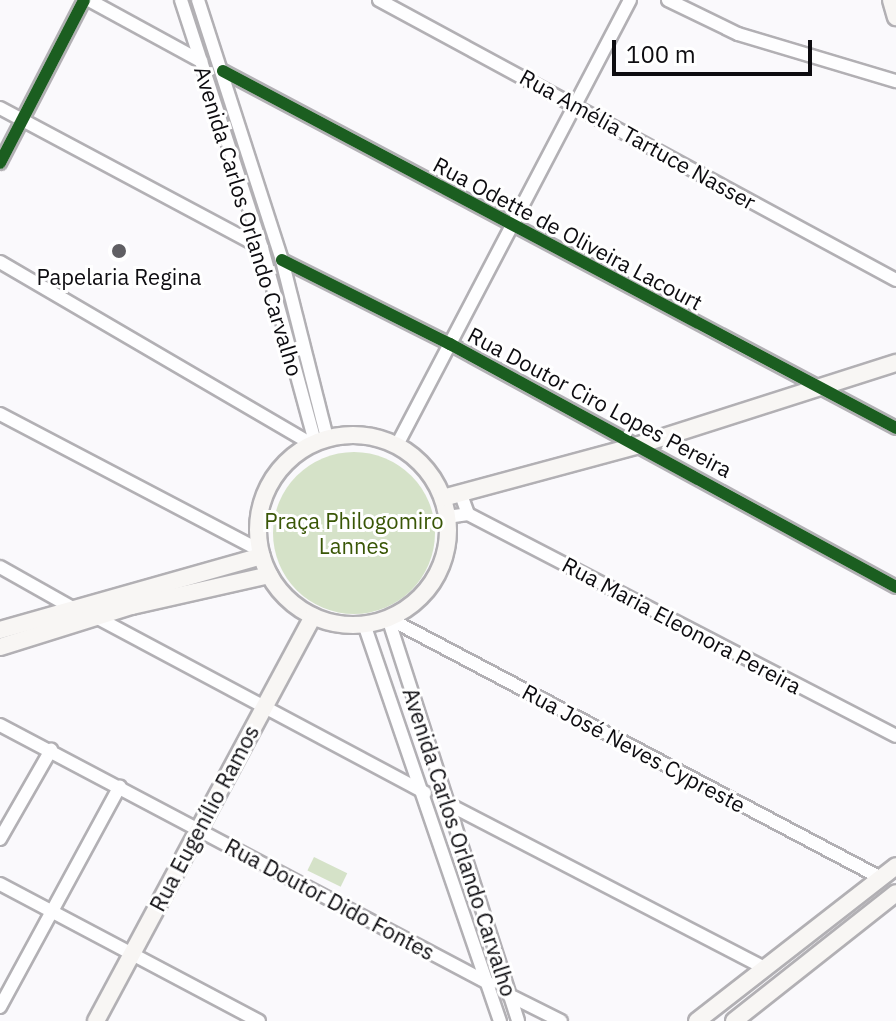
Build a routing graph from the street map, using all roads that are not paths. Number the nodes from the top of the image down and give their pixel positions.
1 (86, 0) edge
2 (181, 0) edge
3 (198, 0) edge
4 (379, 0) edge
5 (630, 0) edge
6 (668, 0) edge
7 (891, 0) edge
8 (896, 17) edge
9 (201, 61) junction
10 (223, 71) junction
11 (896, 81) edge
12 (575, 104) junction
13 (0, 108) edge
14 (22, 120) junction
15 (0, 163) edge
16 (511, 227) junction
17 (262, 248) junction
18 (282, 260) junction
19 (0, 262) edge
20 (896, 280) edge
21 (450, 344) junction
22 (896, 363) edge
23 (821, 388) junction
24 (0, 414) edge
25 (896, 428) edge
26 (318, 442) junction
27 (397, 445) junction
28 (639, 445) junction
29 (460, 492) junction
30 (443, 498) junction
31 (468, 514) junction
32 (447, 517) junction
33 (261, 554) junction
34 (0, 567) edge
35 (270, 575) junction
36 (896, 587) edge
37 (71, 607) junction
38 (313, 616) junction
39 (96, 617) junction
40 (388, 618) junction
41 (364, 624) junction
42 (0, 630) edge
43 (0, 647) edge
44 (263, 705) junction
45 (0, 725) edge
46 (896, 736) edge
47 (51, 750) junction
48 (120, 786) junction
49 (425, 793) junction
50 (452, 806) junction
51 (200, 828) junction
52 (0, 839) edge
53 (896, 866) edge
54 (877, 882) junction
55 (0, 884) edge
56 (891, 897) edge
57 (50, 913) junction
58 (799, 940) junction
59 (131, 956) junction
60 (812, 959) junction
61 (762, 967) junction
62 (490, 984) junction
63 (509, 995) junction
64 (0, 1007) edge
65 (96, 1021) edge
66 (259, 1021) edge
67 (500, 1021) edge
68 (518, 1021) edge
69 (561, 1021) edge
70 (697, 1021) edge
71 (734, 1021) edge

1 - 9 street
1 - 14 street
2 - 9 street, Avenida Carlos Orlando Carvalho
3 - 10 street, Avenida Carlos Orlando Carvalho
4 - 12 street, Rua Amélia Tartuce Nasser
5 - 12 street
6 - 11 street
7 - 8 street
9 - 17 street, Avenida Carlos Orlando Carvalho
10 - 16 street, Rua Odette de Oliveira Lacourt
10 - 18 street, Avenida Carlos Orlando Carvalho
12 - 16 street
12 - 20 street, Rua Amélia Tartuce Nasser
13 - 14 street
14 - 15 street
14 - 17 street
16 - 21 street
16 - 23 street, Rua Odette de Oliveira Lacourt
17 - 26 street, Avenida Carlos Orlando Carvalho
18 - 21 street, Rua Doutor Ciro Lopes Pereira
18 - 26 street, Avenida Carlos Orlando Carvalho
19 - 26 street
21 - 27 street
21 - 28 street, Rua Doutor Ciro Lopes Pereira
22 - 23 street
23 - 25 street, Rua Odette de Oliveira Lacourt
23 - 28 street
24 - 33 street
26 - 27 street
26 - 33 street
27 - 30 street
28 - 29 street
28 - 36 street, Rua Doutor Ciro Lopes Pereira
29 - 30 street
29 - 31 street
30 - 32 street
31 - 32 street
31 - 46 street, Rua Maria Eleonora Pereira
32 - 40 street
33 - 35 street
33 - 37 street
34 - 37 street
35 - 38 street
35 - 39 street
37 - 42 street
38 - 41 street
38 - 44 street, Rua Eugenílio Ramos
39 - 43 street
39 - 44 street
40 - 41 street
40 - 50 street, Avenida Carlos Orlando Carvalho
40 - 54 street, Rua José Neves Cypreste
41 - 49 street, Avenida Carlos Orlando Carvalho
44 - 49 street
44 - 51 street, Rua Eugenílio Ramos
45 - 47 street, Rua Doutor Dido Fontes
47 - 48 street, Rua Doutor Dido Fontes
47 - 52 street
48 - 51 street, Rua Doutor Dido Fontes
48 - 57 street
49 - 62 street, Avenida Carlos Orlando Carvalho
50 - 61 street
50 - 63 street, Avenida Carlos Orlando Carvalho
51 - 59 street, Rua Eugenílio Ramos
51 - 62 street, Rua Doutor Dido Fontes
53 - 54 street
54 - 56 street
54 - 58 street
55 - 57 street
56 - 60 street
57 - 59 street
57 - 64 street
58 - 60 street
58 - 61 street
59 - 65 street, Rua Eugenílio Ramos
59 - 66 street
60 - 71 street
61 - 70 street
62 - 67 street, Avenida Carlos Orlando Carvalho
63 - 68 street, Avenida Carlos Orlando Carvalho
63 - 69 street

